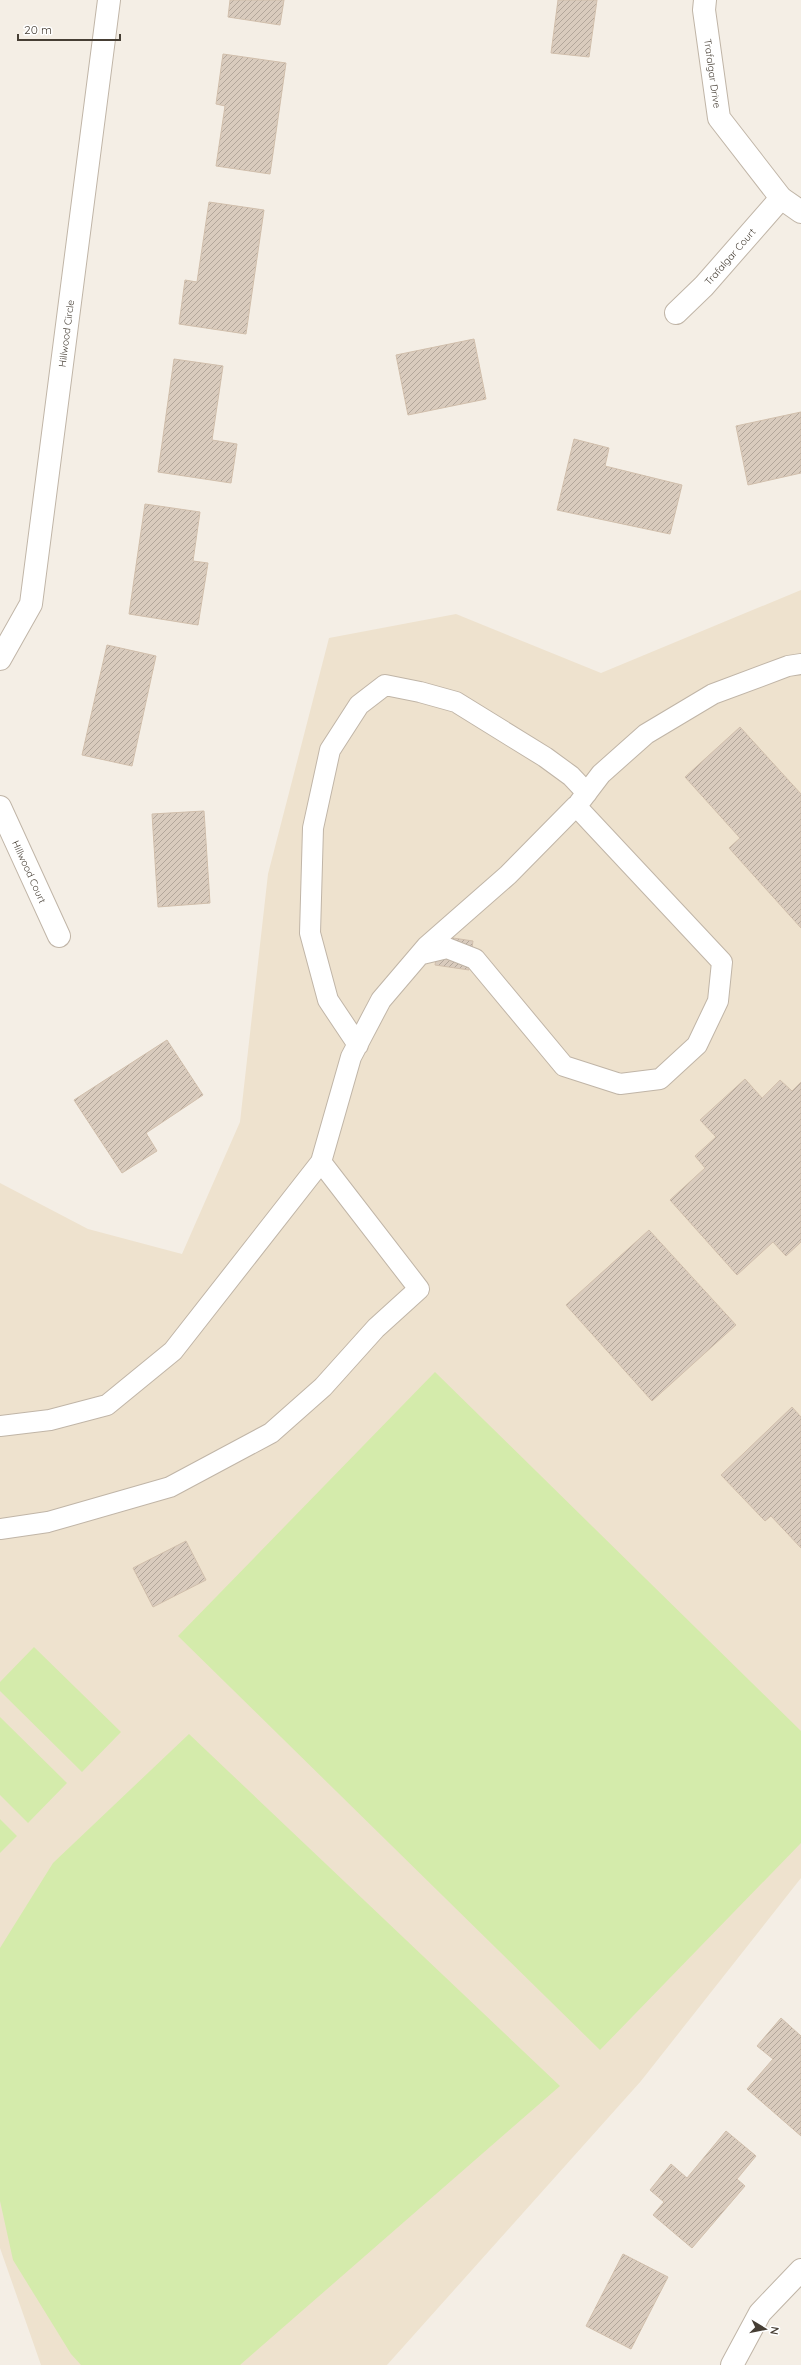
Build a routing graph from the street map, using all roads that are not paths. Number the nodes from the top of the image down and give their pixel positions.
1 (109, 0) edge
2 (705, 0) edge
3 (781, 198) junction
4 (801, 212) edge
5 (676, 313) dead end
6 (0, 660) edge
7 (801, 664) edge
8 (581, 799) junction
9 (0, 807) edge
10 (59, 936) dead end
11 (422, 954) junction
12 (358, 1045) junction
13 (321, 1162) junction
14 (0, 1426) edge
15 (0, 1529) edge
16 (801, 2270) edge
17 (732, 2365) edge

1 - 6 street, Hillwood Circle
2 - 3 street, Trafalgar Drive
3 - 4 street, Trafalgar Drive
3 - 5 street, Trafalgar Court
7 - 8 lane
8 - 11 lane
8 - 11 lane
8 - 12 lane
9 - 10 street, Hillwood Court
11 - 12 lane
12 - 13 lane
13 - 14 lane
13 - 15 lane
16 - 17 street

